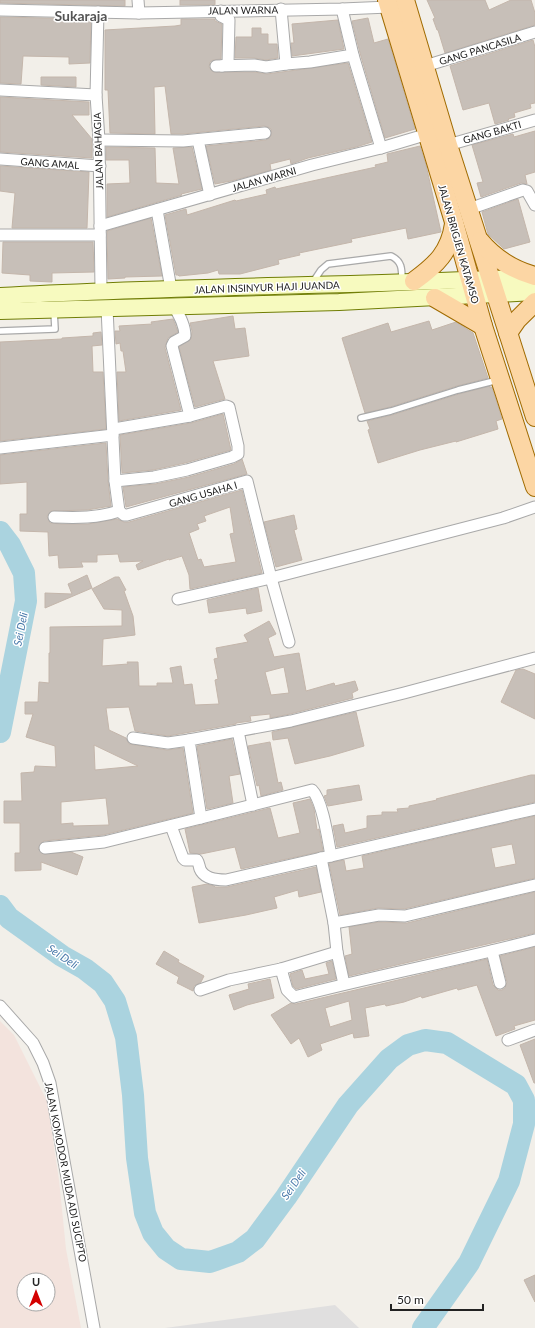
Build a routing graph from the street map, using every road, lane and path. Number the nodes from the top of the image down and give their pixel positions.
1 (138, 0) edge
2 (393, 2) edge
3 (57, 6) edge
4 (282, 9) junction
5 (342, 9) junction
6 (0, 10) edge
7 (221, 11) junction
8 (98, 12) junction
9 (139, 13) junction
10 (405, 30) junction
11 (535, 32) edge
12 (353, 55) junction
13 (286, 64) junction
14 (425, 66) junction
15 (0, 90) edge
16 (96, 95) junction
17 (535, 120) edge
18 (266, 133) dead end
19 (428, 134) junction
20 (99, 140) junction
21 (198, 140) junction
22 (448, 145) junction
23 (381, 148) junction
24 (0, 159) edge
25 (100, 166) junction
26 (210, 195) junction
27 (535, 205) edge
28 (469, 209) junction
29 (157, 210) junction
30 (454, 222) junction
31 (100, 231) junction
32 (0, 235) edge
33 (478, 239) junction
34 (535, 276) edge
35 (408, 282) junction
36 (310, 286) junction
37 (493, 287) junction
38 (472, 288) junction
39 (171, 289) junction
40 (101, 290) junction
41 (535, 292) edge
42 (0, 296) edge
43 (435, 298) junction
44 (535, 302) edge
45 (174, 306) junction
46 (107, 308) junction
47 (54, 309) junction
48 (0, 311) edge
49 (483, 326) junction
50 (0, 332) edge
51 (508, 333) junction
52 (501, 380) junction
53 (531, 392) edge
54 (190, 416) junction
55 (361, 418) dead end
56 (535, 418) edge
57 (113, 432) junction
58 (0, 448) edge
59 (115, 481) junction
60 (535, 487) edge
61 (535, 507) edge
62 (119, 511) junction
63 (54, 517) dead end
64 (271, 578) junction
65 (178, 599) dead end
66 (289, 642) dead end
67 (535, 658) edge
68 (238, 731) junction
69 (133, 738) dead end
70 (189, 740) junction
71 (253, 805) junction
72 (535, 809) edge
73 (202, 818) junction
74 (170, 826) junction
75 (46, 848) dead end
76 (326, 857) junction
77 (535, 885) edge
78 (334, 923) junction
79 (535, 940) edge
80 (492, 951) junction
81 (337, 952) junction
82 (281, 969) junction
83 (500, 983) dead end
84 (344, 984) junction
85 (200, 990) dead end
86 (0, 1006) edge
87 (535, 1030) edge
88 (508, 1040) dead end
89 (94, 1328) edge

1 - 9 street
2 - 5 street, JALAN WARNA
2 - 10 main road, JALAN BRIGJEN KATAMSO
3 - 6 street, JALAN WARNA
3 - 8 street, JALAN WARNA
4 - 5 street, JALAN WARNA
4 - 7 street, JALAN WARNA
4 - 13 street
5 - 12 street
7 - 9 street, JALAN WARNA
7 - 13 street
8 - 9 street, JALAN WARNA
8 - 16 street, JALAN BAHAGIA
10 - 14 main road, JALAN BRIGJEN KATAMSO
10 - 19 main road, JALAN BRIGJEN KATAMSO
11 - 14 street, GANG PANCASILA
12 - 13 street
12 - 23 street
14 - 22 main road, JALAN BRIGJEN KATAMSO
15 - 16 street
16 - 20 street, JALAN BAHAGIA
17 - 22 street, GANG BAKTI
18 - 21 street
19 - 23 street, JALAN WARNI
19 - 30 main road, JALAN BRIGJEN KATAMSO
20 - 21 street
20 - 25 street, JALAN BAHAGIA
21 - 26 street
22 - 28 main road, JALAN BRIGJEN KATAMSO
23 - 26 street, JALAN WARNI
24 - 25 street, GANG AMAL
25 - 31 street, JALAN BAHAGIA
26 - 29 street, JALAN WARNI
27 - 28 street
28 - 33 main road, JALAN BRIGJEN KATAMSO
29 - 31 street, JALAN WARNI
29 - 39 street
30 - 35 main road
30 - 38 main road, JALAN BRIGJEN KATAMSO
31 - 32 street, JALAN WARNI
31 - 40 street, JALAN BAHAGIA
33 - 34 main road
33 - 37 main road, JALAN BRIGJEN KATAMSO
34 - 37 main road, JALAN INSINYUR HAJI JUANDA
35 - 36 main road, JALAN INSINYUR HAJI JUANDA
35 - 36 lane
35 - 38 main road, JALAN INSINYUR HAJI JUANDA
36 - 39 main road, JALAN INSINYUR HAJI JUANDA
37 - 38 main road, JALAN INSINYUR HAJI JUANDA
37 - 41 main road, JALAN INSINYUR HAJI JUANDA
37 - 51 main road, JALAN BRIGJEN KATAMSO
38 - 43 main road, JALAN INSINYUR HAJI JUANDA
38 - 49 main road, JALAN BRIGJEN KATAMSO
39 - 40 main road, JALAN INSINYUR HAJI JUANDA
40 - 42 main road, JALAN INSINYUR HAJI JUANDA
43 - 45 main road, JALAN INSINYUR HAJI JUANDA
43 - 49 main road
44 - 51 main road
45 - 46 main road, JALAN INSINYUR HAJI JUANDA
45 - 54 street
46 - 47 main road, JALAN INSINYUR HAJI JUANDA
46 - 57 street
47 - 48 main road, JALAN INSINYUR HAJI JUANDA
47 - 50 lane
49 - 52 main road, JALAN BRIGJEN KATAMSO
51 - 53 main road, JALAN BRIGJEN KATAMSO
52 - 55 lane
52 - 60 main road, JALAN BRIGJEN KATAMSO
53 - 56 main road, JALAN BRIGJEN KATAMSO
54 - 57 street
54 - 59 street
57 - 58 street
57 - 59 street
59 - 62 street
61 - 64 street
62 - 63 street
62 - 64 street, GANG USAHA I
64 - 65 street
64 - 66 street
67 - 68 street
68 - 70 street
68 - 71 street
69 - 70 street
70 - 73 street
71 - 73 street
71 - 76 street
72 - 76 street
73 - 74 street
74 - 75 street
74 - 76 street
76 - 78 street
77 - 78 street
78 - 81 street
79 - 80 street
80 - 83 street
80 - 84 street
81 - 82 street
81 - 84 street
82 - 84 street
82 - 85 street
86 - 89 street, JALAN KOMODOR MUDA ADI SUCIPTO
87 - 88 street

